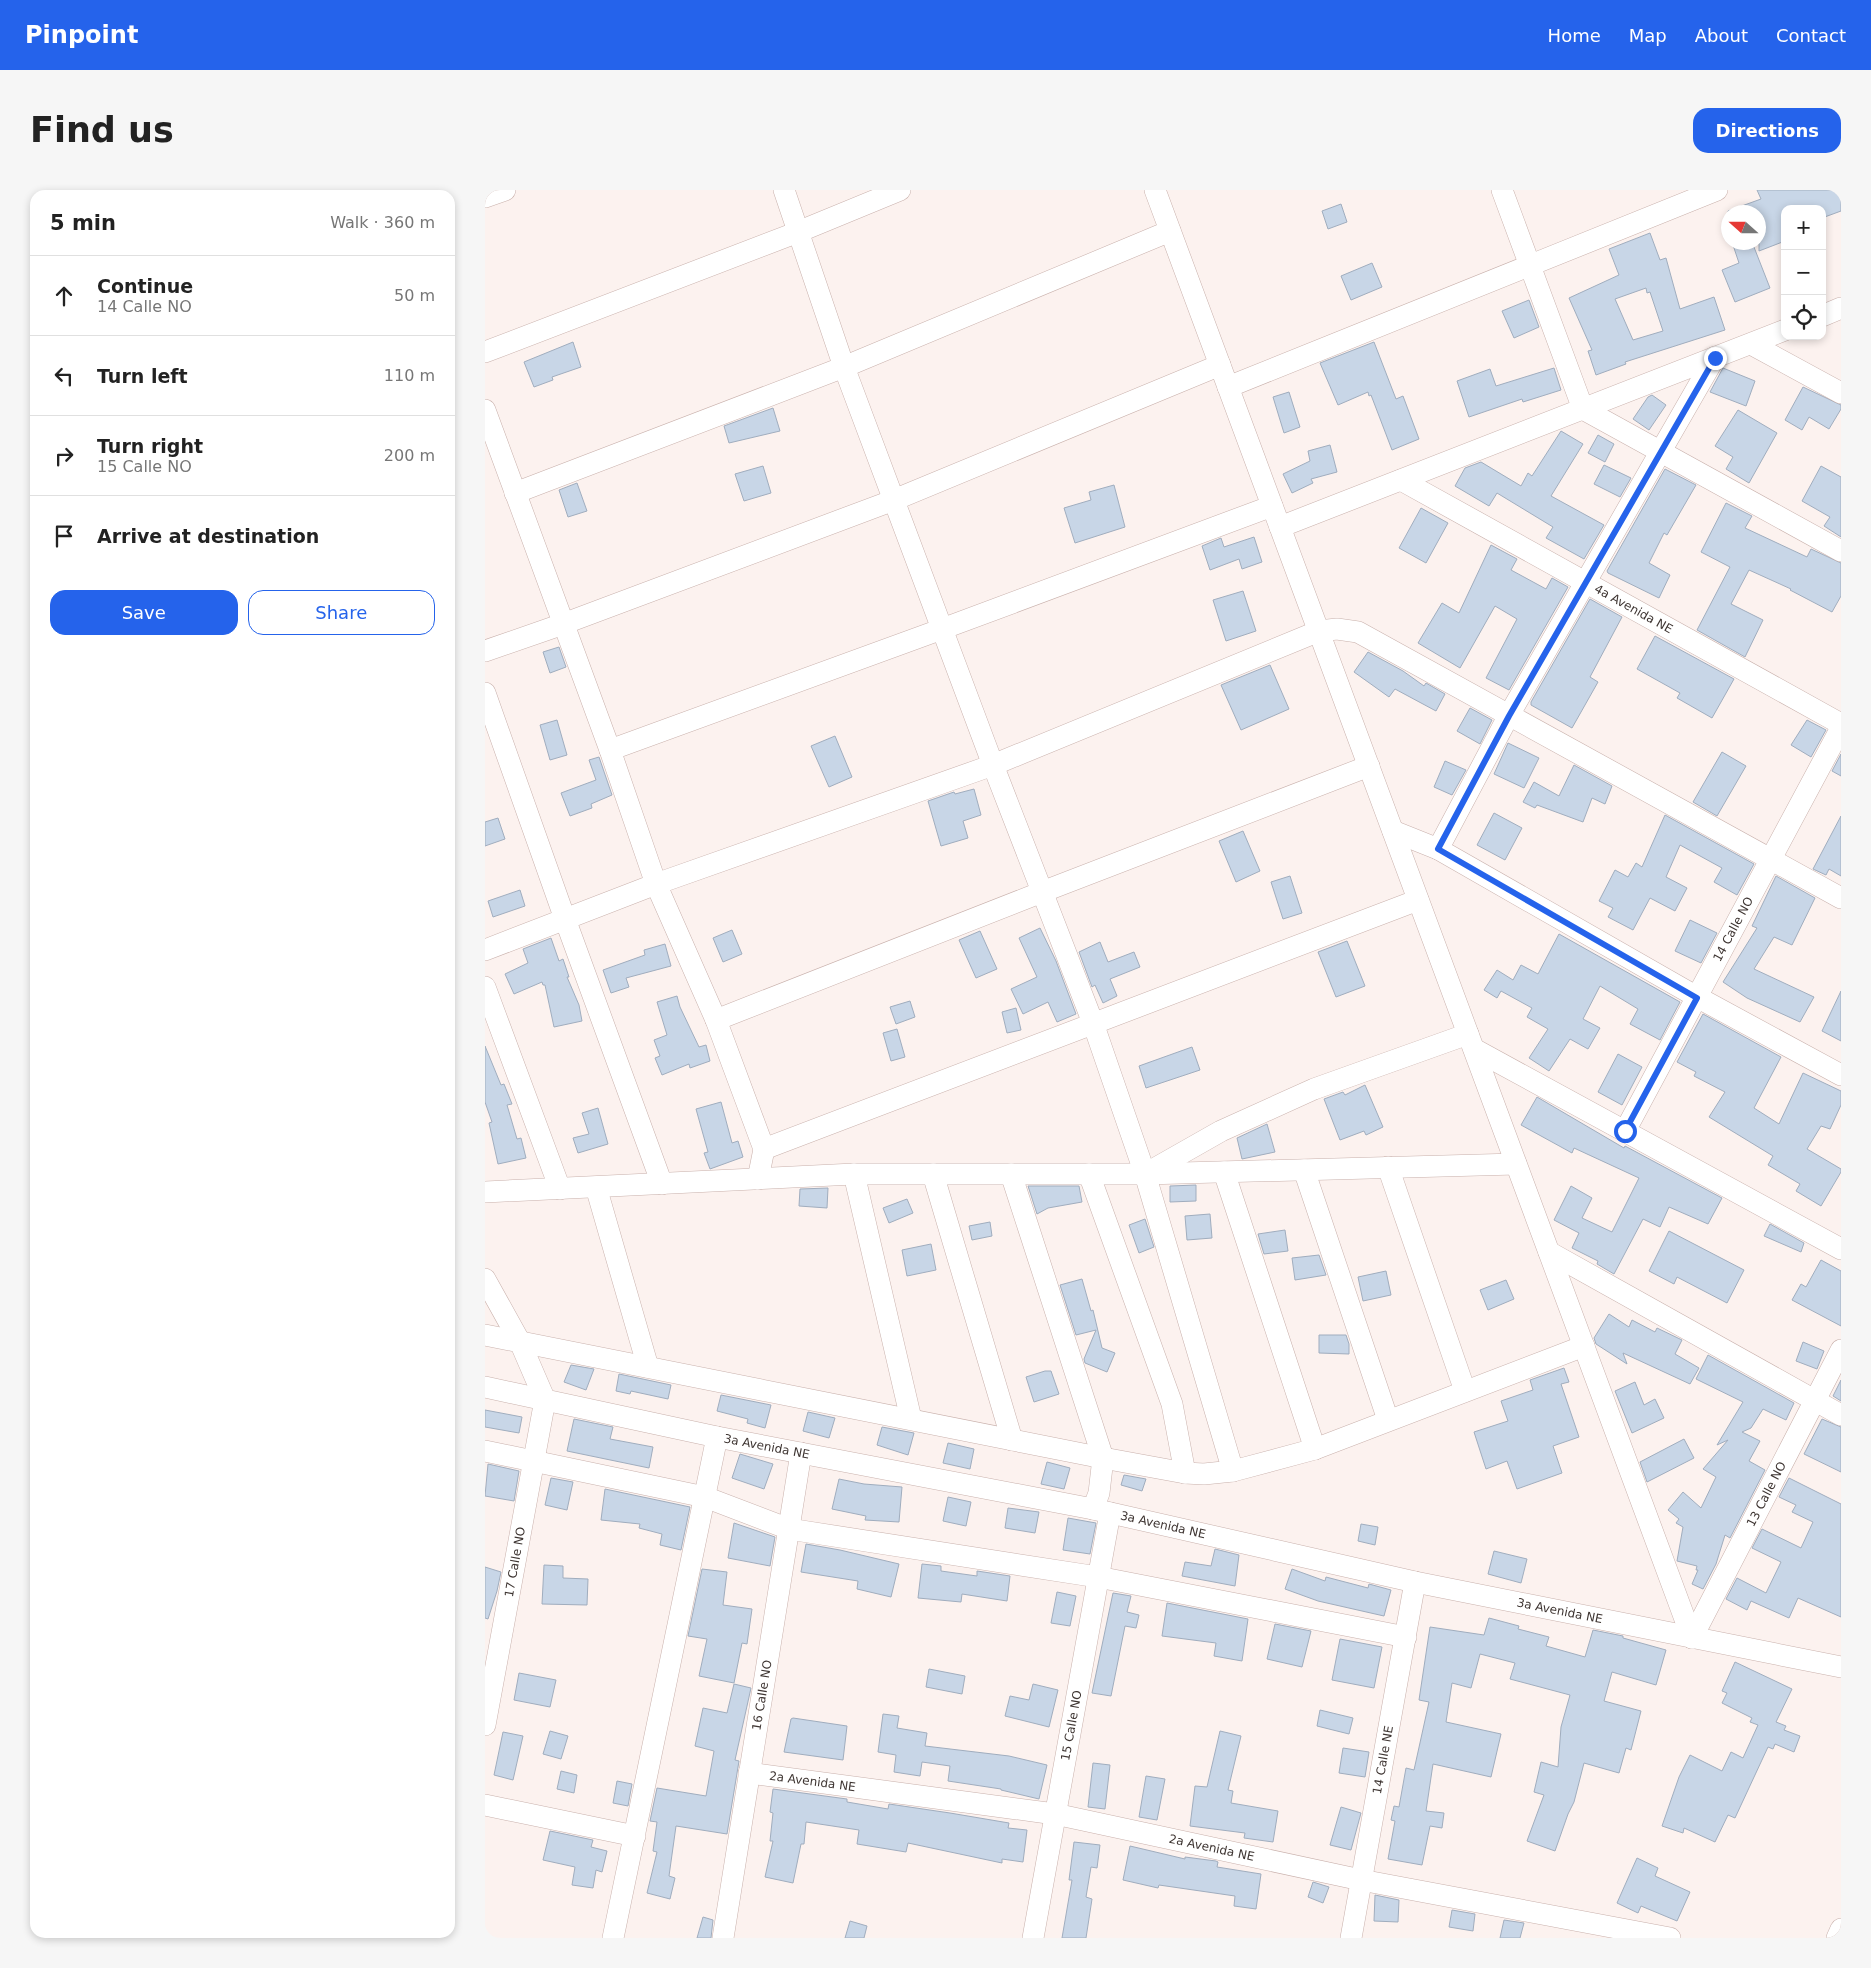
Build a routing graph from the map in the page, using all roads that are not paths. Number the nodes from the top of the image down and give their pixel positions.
1 (505, 190) edge
2 (784, 190) edge
3 (900, 190) edge
4 (1155, 190) edge
5 (1502, 190) edge
6 (1717, 190) edge
7 (485, 198) edge
8 (798, 232) junction
9 (1170, 232) junction
10 (1530, 264) junction
11 (1841, 308) edge
12 (1826, 314) edge
13 (1781, 332) edge
14 (1751, 344) junction
15 (485, 352) edge
16 (1715, 358) junction
17 (1220, 365) junction
18 (844, 367) junction
19 (1228, 387) junction
20 (1841, 393) edge
21 (1583, 409) junction
22 (485, 410) edge
23 (1661, 452) junction
24 (1401, 480) junction
25 (515, 493) junction
26 (894, 500) junction
27 (1272, 506) junction
28 (1280, 527) junction
29 (1841, 551) edge
30 (1585, 582) junction
31 (563, 624) junction
32 (942, 629) junction
33 (1319, 631) junction
34 (485, 651) edge
35 (485, 693) edge
36 (1509, 716) junction
37 (1841, 724) edge
38 (1841, 728) edge
39 (609, 750) junction
40 (993, 764) junction
41 (1369, 766) junction
42 (1393, 831) junction
43 (1438, 849) junction
44 (1771, 859) junction
45 (656, 884) junction
46 (1043, 892) junction
47 (1841, 898) edge
48 (1418, 900) junction
49 (565, 919) junction
50 (485, 950) edge
51 (485, 987) edge
52 (1697, 998) junction
53 (716, 1020) junction
54 (1093, 1024) junction
55 (1471, 1042) junction
56 (1841, 1075) edge
57 (1625, 1131) junction
58 (764, 1149) junction
59 (1516, 1164) junction
60 (1388, 1167) junction
61 (1304, 1170) junction
62 (1224, 1172) junction
63 (853, 1174) junction
64 (933, 1174) junction
65 (1011, 1174) junction
66 (1089, 1174) junction
67 (1145, 1174) junction
68 (759, 1179) junction
69 (662, 1184) junction
70 (595, 1187) junction
71 (560, 1189) junction
72 (485, 1192) edge
73 (1841, 1249) edge
74 (1549, 1252) junction
75 (485, 1279) edge
76 (485, 1335) edge
77 (520, 1342) junction
78 (1584, 1346) junction
79 (1841, 1350) edge
80 (648, 1367) junction
81 (485, 1387) edge
82 (1465, 1390) junction
83 (1814, 1399) junction
84 (545, 1400) junction
85 (1841, 1415) edge
86 (911, 1419) junction
87 (1388, 1420) junction
88 (717, 1437) junction
89 (1012, 1440) junction
90 (1315, 1449) junction
91 (485, 1450) edge
92 (801, 1452) junction
93 (1103, 1458) junction
94 (533, 1460) junction
95 (1233, 1472) junction
96 (1185, 1473) junction
97 (705, 1497) junction
98 (1101, 1511) junction
99 (789, 1529) junction
100 (1098, 1577) junction
101 (1415, 1582) junction
102 (1406, 1637) junction
103 (1692, 1638) junction
104 (1841, 1667) edge
105 (485, 1725) edge
106 (749, 1773) junction
107 (485, 1805) edge
108 (1055, 1814) junction
109 (635, 1836) junction
110 (1361, 1880) junction
111 (1841, 1929) edge
112 (613, 1938) edge
113 (723, 1938) edge
114 (1033, 1938) edge
115 (1351, 1938) edge
116 (1670, 1938) edge
117 (1837, 1938) edge

1 - 7 street
2 - 8 street
3 - 8 street
4 - 9 street
5 - 10 street
6 - 10 street
8 - 15 street
8 - 18 street
9 - 17 street
9 - 18 street
10 - 19 street
10 - 21 street
11 - 12 street
13 - 14 street
14 - 16 street
14 - 20 street
16 - 21 street
16 - 23 street
17 - 19 street
17 - 26 street
18 - 25 street
18 - 26 street
19 - 27 street
21 - 23 street
21 - 24 street
22 - 25 street
23 - 29 street
23 - 30 street
24 - 28 street
24 - 30 street, 4a Avenida NE
25 - 31 street
26 - 31 street
26 - 32 street
27 - 28 street
27 - 32 street
28 - 33 street
30 - 36 street
30 - 37 street, 4a Avenida NE
31 - 34 street
31 - 39 street
32 - 39 street
32 - 40 street
33 - 36 street
33 - 40 street
33 - 41 street
35 - 49 street
36 - 43 street
36 - 44 street
38 - 44 street, 14 Calle NO
39 - 45 street
40 - 45 street
40 - 46 street
41 - 42 street
41 - 46 street
42 - 43 street
42 - 48 street
43 - 52 street
44 - 47 street
44 - 52 street, 14 Calle NO
45 - 49 street
45 - 53 street
46 - 53 street
46 - 54 street
48 - 54 street
48 - 55 street
49 - 50 street
49 - 69 street
51 - 71 street
52 - 56 street
52 - 57 street, 14 Calle NO
53 - 58 street
54 - 58 street
54 - 67 street
55 - 57 street
55 - 59 street
55 - 67 street
57 - 73 street
58 - 68 street
59 - 60 street
59 - 74 street
60 - 61 street
60 - 82 street
61 - 62 street
61 - 87 street
62 - 67 street
62 - 90 street
63 - 64 street
63 - 68 street
63 - 86 street
64 - 65 street
64 - 89 street
65 - 66 street
65 - 93 street
66 - 67 street
66 - 96 street
67 - 95 street
68 - 69 street
69 - 70 street
70 - 71 street
70 - 80 street
71 - 72 street
74 - 78 street
74 - 83 street
75 - 77 street
76 - 77 street
77 - 80 street
77 - 84 street
78 - 82 street
78 - 103 street
79 - 83 street, 13 Calle NO
80 - 86 street
81 - 84 street, 3a Avenida NE
82 - 87 street
83 - 85 street
83 - 103 street, 13 Calle NO
84 - 88 street, 3a Avenida NE
84 - 94 street, 17 Calle NO
86 - 89 street
87 - 90 street
88 - 92 street, 3a Avenida NE
88 - 97 street
89 - 93 street
90 - 95 street
91 - 94 street
92 - 98 street, 3a Avenida NE
92 - 99 street, 16 Calle NO
93 - 96 street
93 - 98 street, 15 Calle NO
94 - 97 street
94 - 105 street, 17 Calle NO
95 - 96 street
97 - 99 street
97 - 109 street
98 - 100 street, 15 Calle NO
98 - 101 street, 3a Avenida NE
99 - 100 street
99 - 106 street, 16 Calle NO
100 - 102 street
100 - 108 street, 15 Calle NO
101 - 102 street, 14 Calle NE
101 - 103 street, 3a Avenida NE
102 - 110 street, 14 Calle NE
103 - 104 street, 3a Avenida NE
106 - 108 street, 2a Avenida NE
106 - 113 street, 16 Calle NO
107 - 109 street
108 - 110 street, 2a Avenida NE
108 - 114 street, 15 Calle NO
109 - 112 street
110 - 115 street, 14 Calle NE
110 - 116 street, 2a Avenida NE
111 - 117 street

